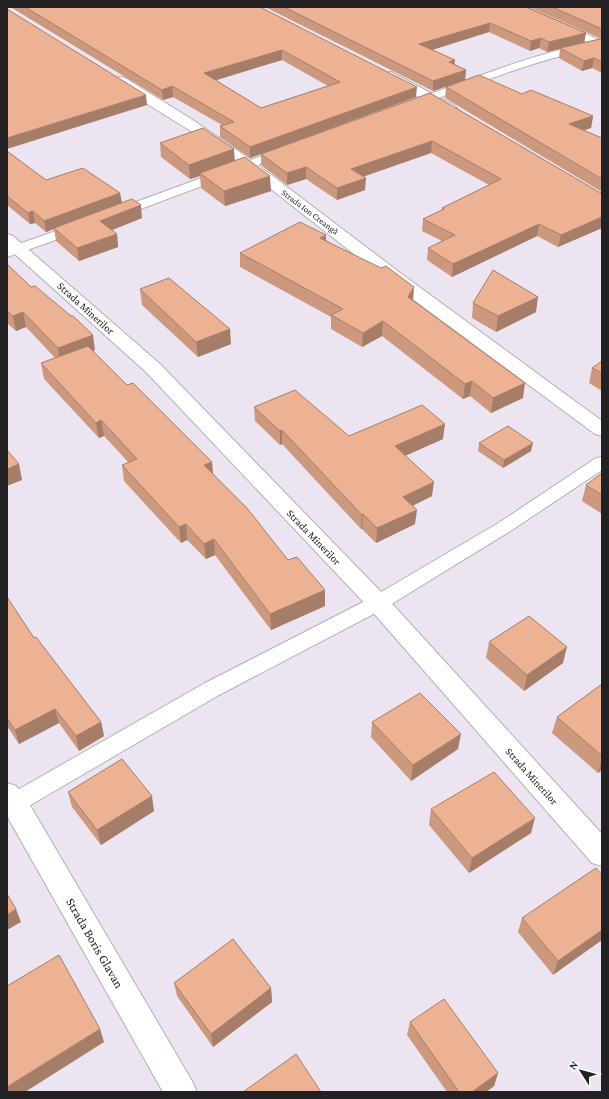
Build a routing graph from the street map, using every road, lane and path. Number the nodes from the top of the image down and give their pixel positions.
1 (515, 7) edge
2 (602, 45) edge
3 (381, 71) edge
4 (105, 72) edge
5 (430, 97) junction
6 (401, 108) edge
7 (462, 117) edge
8 (292, 149) edge
9 (249, 165) junction
10 (108, 217) edge
11 (93, 222) edge
12 (11, 247) edge
13 (602, 430) edge
14 (602, 462) edge
15 (378, 603) junction
16 (10, 799) edge
17 (602, 854) edge
18 (181, 1092) edge

1 - 2 street
2 - 5 lane
3 - 5 street
4 - 9 street, Strada Ion Creangă
5 - 6 lane
5 - 7 street
8 - 9 lane
9 - 10 lane
9 - 13 street, Strada Ion Creangă
11 - 12 lane
12 - 15 street, Strada Minerilor
14 - 15 lane
15 - 16 lane
15 - 17 street, Strada Minerilor
16 - 18 street, Strada Boris Glavan

